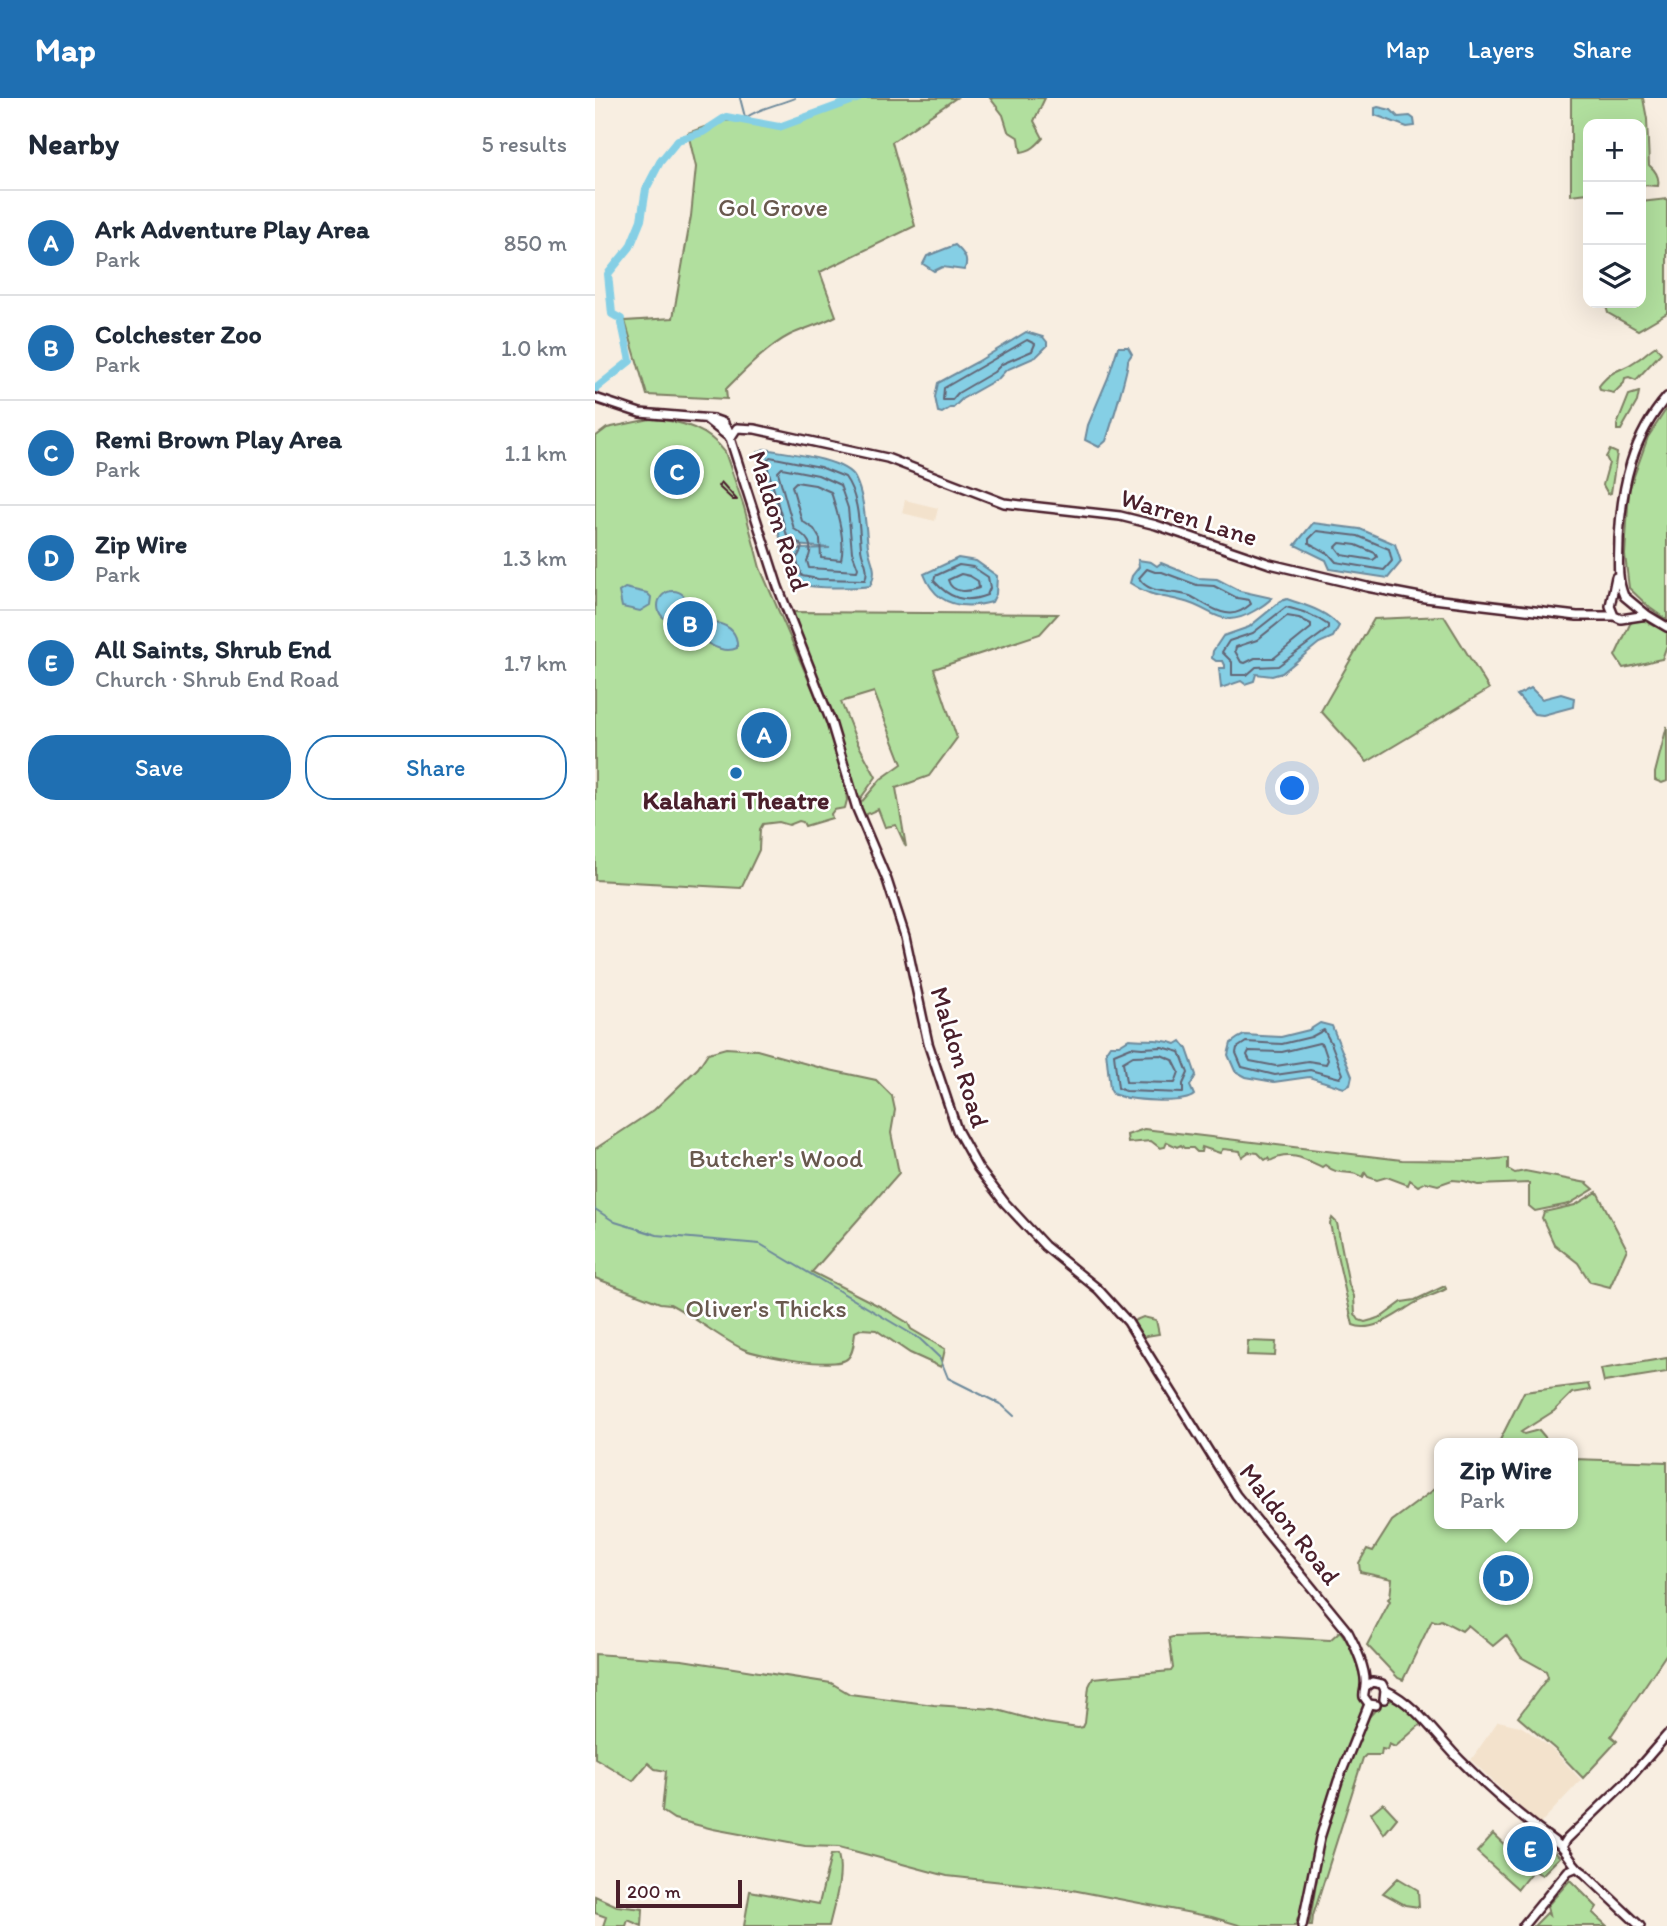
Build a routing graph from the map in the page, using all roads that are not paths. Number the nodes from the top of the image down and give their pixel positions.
1 (1667, 397) edge
2 (595, 398) edge
3 (706, 419) junction
4 (721, 422) junction
5 (743, 428) junction
6 (730, 438) junction
7 (1618, 569) junction
8 (1625, 596) junction
9 (1632, 602) junction
10 (1610, 604) junction
11 (1647, 615) junction
12 (1585, 616) junction
13 (1629, 616) junction
14 (1614, 617) junction
15 (1667, 627) edge
16 (1369, 1684) junction
17 (1385, 1690) junction
18 (1384, 1699) junction
19 (1406, 1703) junction
20 (1372, 1704) junction
21 (1667, 1735) edge
22 (1562, 1847) junction
23 (1575, 1868) junction
24 (1304, 1924) edge
25 (1523, 1926) edge
26 (1640, 1926) edge

1 - 7 main road
2 - 3 main road
3 - 4 main road
3 - 6 main road, Maldon Road
4 - 5 main road, Warren Lane
4 - 6 main road, Maldon Road
5 - 6 main road
5 - 12 main road, Warren Lane
6 - 16 main road, Maldon Road
7 - 8 main road
7 - 10 main road
8 - 9 main road
8 - 10 main road, Warren Lane
9 - 11 main road
9 - 13 main road
10 - 12 main road, Warren Lane
10 - 14 main road
11 - 13 main road, Warren Lane
11 - 15 main road
12 - 14 main road, Warren Lane
13 - 14 main road, Warren Lane
16 - 17 main road
16 - 20 main road
17 - 18 main road
17 - 19 main road
18 - 19 main road
18 - 20 main road
19 - 22 main road
20 - 24 main road
21 - 22 main road
22 - 23 main road
23 - 25 main road
23 - 26 main road

